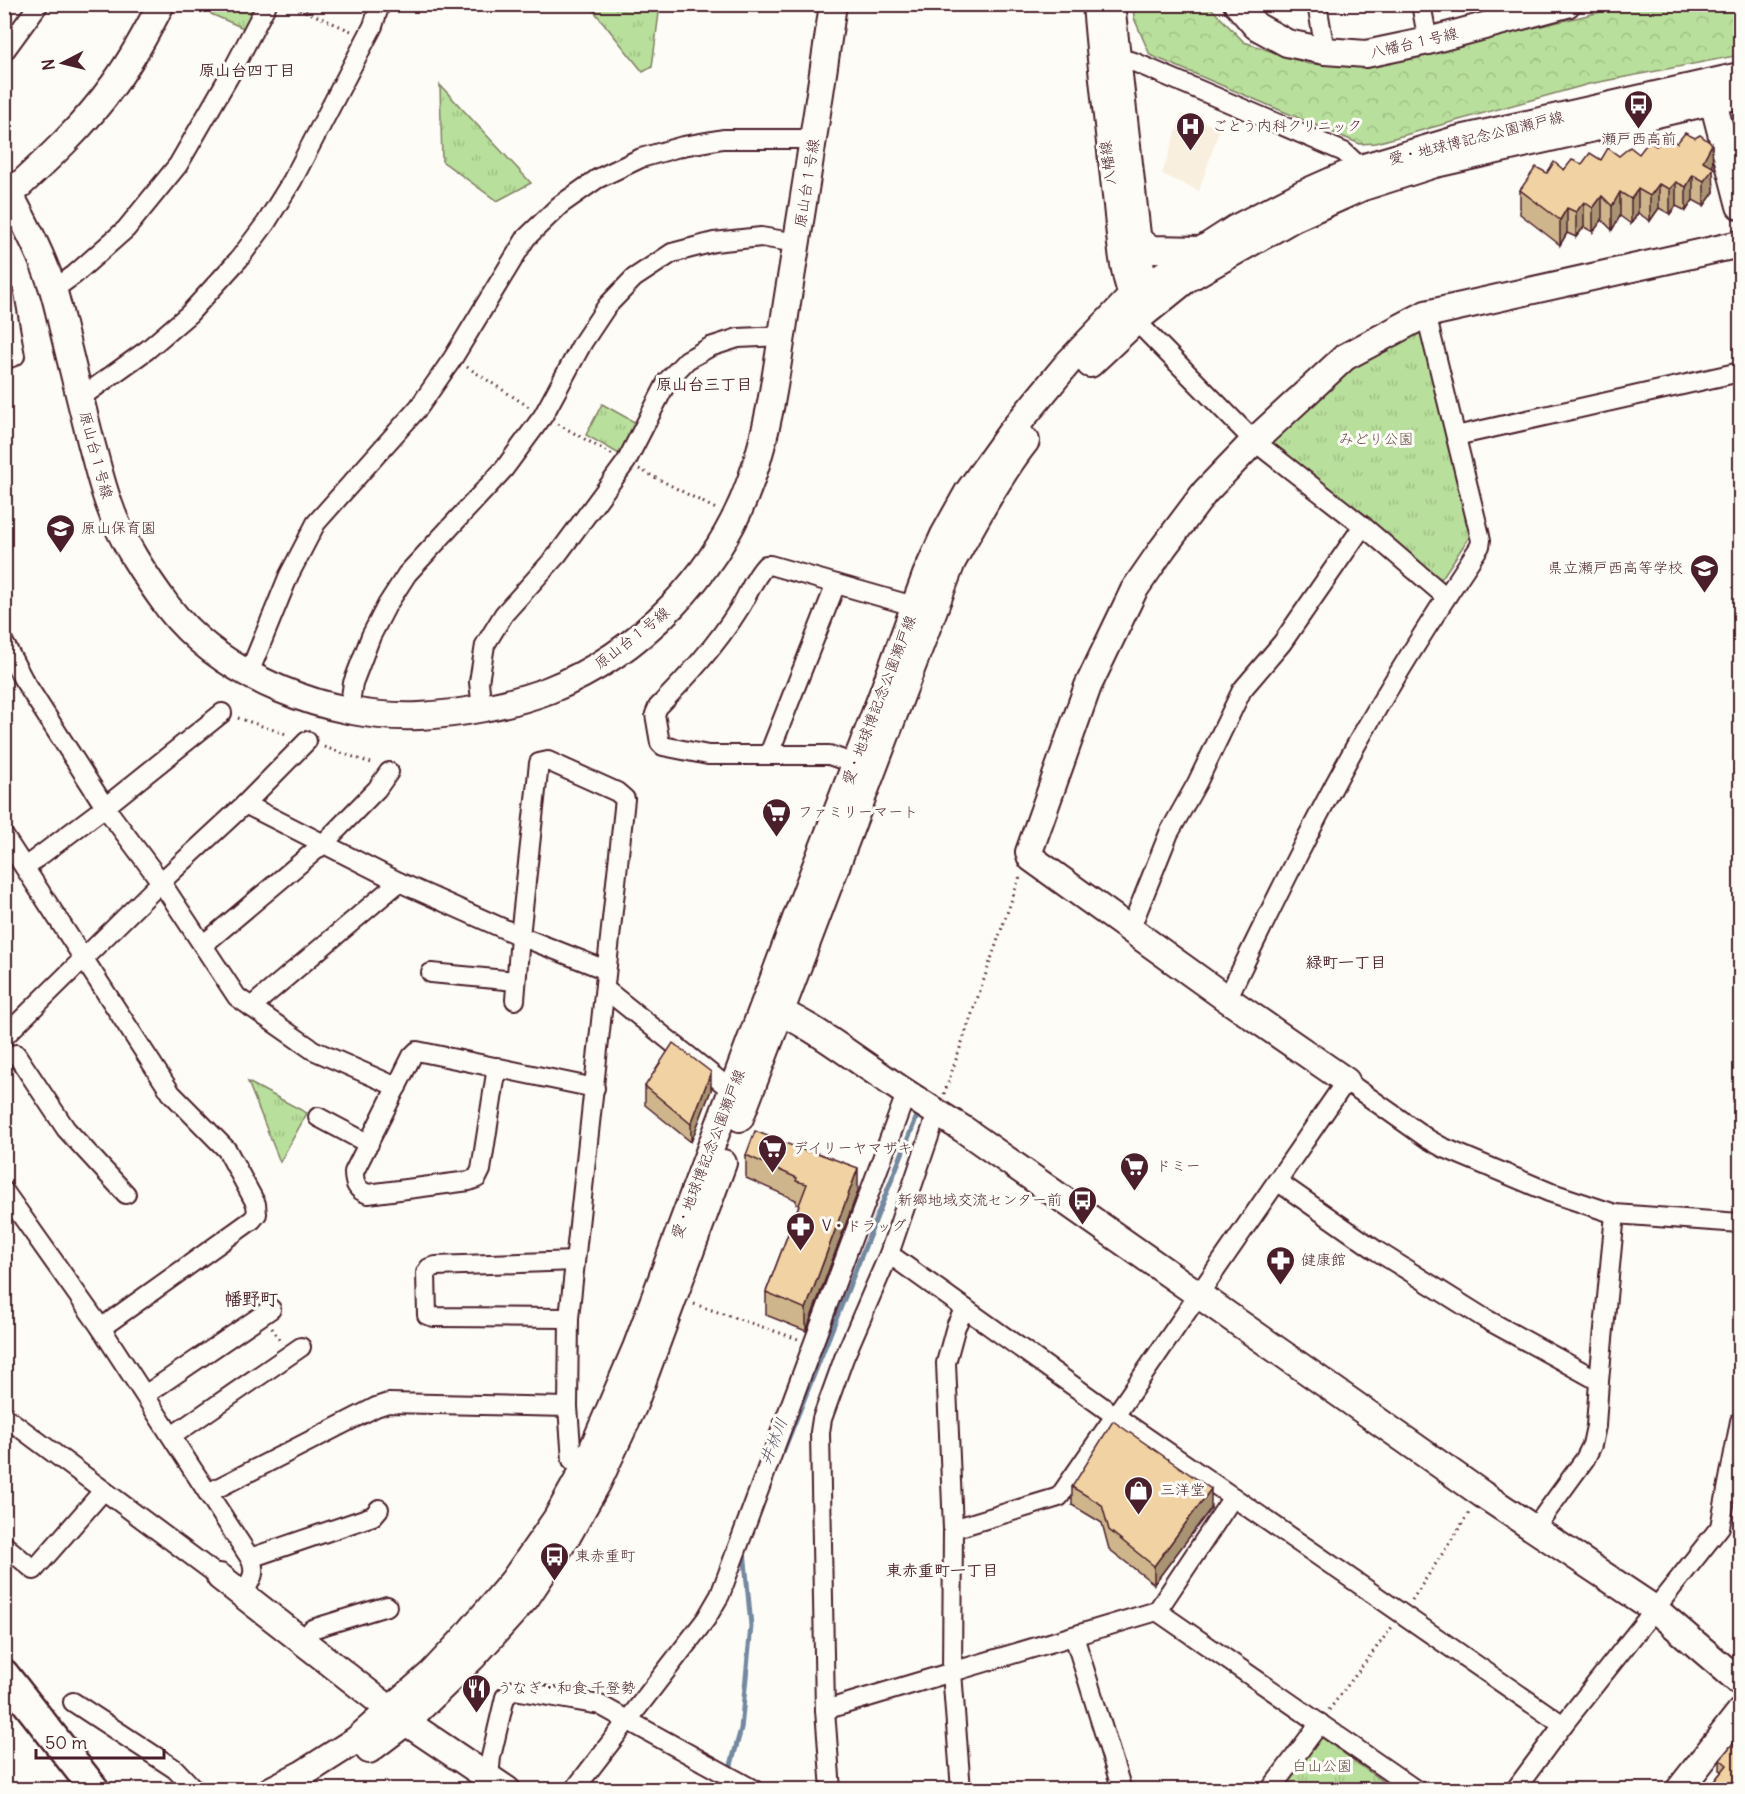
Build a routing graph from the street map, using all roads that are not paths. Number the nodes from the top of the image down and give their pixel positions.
1 (39, 4) edge
2 (161, 4) edge
3 (267, 4) edge
4 (380, 4) edge
5 (833, 4) edge
6 (1092, 4) edge
7 (1112, 4) edge
8 (1237, 4) edge
9 (1317, 4) edge
10 (1421, 4) edge
11 (1567, 4) edge
12 (1519, 10) edge
13 (1428, 41) junction
14 (1325, 51) junction
15 (4, 52) edge
16 (1117, 58) junction
17 (1740, 76) edge
18 (1710, 92) junction
19 (1740, 95) edge
20 (814, 139) junction
21 (1361, 168) junction
22 (7, 189) edge
23 (1740, 206) edge
24 (1137, 240) junction
25 (797, 243) junction
26 (1740, 243) edge
27 (1202, 250) junction
28 (53, 290) junction
29 (4, 294) edge
30 (1140, 307) junction
31 (1426, 314) junction
32 (781, 336) junction
33 (4, 360) edge
34 (1740, 372) edge
35 (80, 398) junction
36 (1456, 436) junction
37 (1254, 441) junction
38 (1363, 526) junction
39 (836, 584) junction
40 (1446, 597) junction
41 (924, 609) junction
42 (4, 643) edge
43 (249, 673) junction
44 (482, 709) junction
45 (349, 711) junction
46 (222, 713) dead end
47 (307, 741) dead end
48 (769, 754) junction
49 (855, 765) junction
50 (388, 772) dead end
51 (245, 804) junction
52 (105, 807) junction
53 (4, 837) edge
54 (323, 844) junction
55 (26, 867) junction
56 (161, 882) junction
57 (399, 882) junction
58 (1130, 930) junction
59 (520, 936) junction
60 (203, 945) junction
61 (84, 959) junction
62 (431, 974) dead end
63 (606, 979) junction
64 (516, 981) junction
65 (1227, 999) junction
66 (515, 1000) dead end
67 (251, 1007) junction
68 (773, 1009) junction
69 (10, 1057) edge
70 (497, 1067) junction
71 (1346, 1081) junction
72 (397, 1087) junction
73 (595, 1088) junction
74 (906, 1094) junction
75 (739, 1096) junction
76 (937, 1113) junction
77 (318, 1117) dead end
78 (369, 1144) junction
79 (1277, 1181) junction
80 (4, 1191) edge
81 (126, 1194) dead end
82 (1615, 1214) junction
83 (1740, 1223) edge
84 (889, 1254) junction
85 (575, 1261) junction
86 (1198, 1295) junction
87 (965, 1308) junction
88 (267, 1311) road end
89 (569, 1318) junction
90 (101, 1328) junction
91 (295, 1351) road end
92 (1599, 1381) junction
93 (145, 1395) junction
94 (568, 1407) junction
95 (1114, 1415) junction
96 (4, 1416) edge
97 (1740, 1421) edge
98 (172, 1436) junction
99 (591, 1475) junction
100 (104, 1491) junction
101 (208, 1493) junction
102 (1233, 1497) junction
103 (380, 1509) dead end
104 (953, 1529) junction
105 (1534, 1529) junction
106 (4, 1545) edge
107 (250, 1558) junction
108 (220, 1577) joint
109 (242, 1595) junction
110 (387, 1606) dead end
111 (1656, 1610) junction
112 (1157, 1611) junction
113 (1074, 1636) junction
114 (304, 1642) junction
115 (952, 1672) junction
116 (4, 1674) edge
117 (1740, 1682) edge
118 (73, 1702) dead end
119 (825, 1710) junction
120 (1740, 1712) edge
121 (398, 1717) junction
122 (628, 1720) junction
123 (1320, 1723) junction
124 (1563, 1725) junction
125 (498, 1784) edge
126 (751, 1788) edge
127 (95, 1790) edge
128 (195, 1790) edge
129 (271, 1790) edge
130 (310, 1790) edge
131 (574, 1790) edge
132 (831, 1790) edge
133 (961, 1790) edge
134 (1122, 1790) edge
135 (1270, 1790) edge
136 (1416, 1790) edge
137 (1515, 1790) edge
138 (1679, 1790) edge

1 - 15 street
2 - 22 street
3 - 28 street
4 - 35 street
5 - 20 street, 原山台１号線
6 - 30 street, 八幡線
7 - 16 street, 八幡線
8 - 14 street, 八幡台１号線
9 - 14 street
10 - 13 street
11 - 12 street, 八幡台１号線
12 - 13 street, 八幡台１号線
13 - 14 street, 八幡台１号線
16 - 21 street
16 - 24 street, 八幡線
17 - 18 street, 愛・地球博記念公園瀬戸線
18 - 19 street, 愛・地球博記念公園瀬戸線
18 - 21 street, 愛・地球博記念公園瀬戸線
18 - 23 street
18 - 30 street, 愛・地球博記念公園瀬戸線
20 - 25 street, 原山台１号線
20 - 43 street
21 - 27 street, 愛・地球博記念公園瀬戸線
22 - 28 street, 原山台１号線
24 - 27 street
24 - 30 street, 八幡線
25 - 32 street, 原山台１号線
25 - 45 street
26 - 31 street
27 - 30 street, 愛・地球博記念公園瀬戸線
28 - 35 street, 原山台１号線
29 - 33 street
30 - 37 street
30 - 41 street, 愛・地球博記念公園瀬戸線
31 - 36 street
31 - 37 street
32 - 44 street
32 - 44 street, 原山台１号線
34 - 36 street
35 - 43 street, 原山台１号線
36 - 40 street
37 - 38 street
37 - 58 street
38 - 40 street
38 - 58 street
39 - 41 street
39 - 48 street
39 - 48 street
40 - 65 street
41 - 49 street, 愛・地球博記念公園瀬戸線
41 - 68 street, 愛・地球博記念公園瀬戸線
42 - 52 street
43 - 45 street, 原山台１号線
44 - 45 street, 原山台１号線
46 - 52 street
47 - 51 street
48 - 49 street
49 - 68 street, 愛・地球博記念公園瀬戸線
50 - 54 street
51 - 54 street
51 - 56 street
52 - 55 street
52 - 56 street
53 - 55 street
54 - 57 street
54 - 60 street
55 - 61 street
56 - 60 street
56 - 61 street
57 - 59 street
57 - 67 street
58 - 65 street
59 - 63 street
59 - 63 street
59 - 64 street
60 - 67 street
61 - 69 street
61 - 90 street
62 - 64 street
63 - 73 street
63 - 75 street
64 - 66 street
65 - 71 street
67 - 72 street
68 - 74 street
68 - 75 street, 愛・地球博記念公園瀬戸線
69 - 81 street
70 - 72 street
70 - 73 street
70 - 78 street
71 - 79 street
71 - 82 street
72 - 78 street
73 - 85 street
74 - 76 street
74 - 122 street
75 - 99 street, 愛・地球博記念公園瀬戸線
75 - 99 street, 愛・地球博記念公園瀬戸線
76 - 84 street
76 - 86 street
77 - 78 street
79 - 86 street
79 - 92 street
80 - 90 street
82 - 83 street
82 - 92 street
84 - 87 street
84 - 119 street
85 - 89 street
85 - 89 street
86 - 95 street
86 - 105 street
87 - 95 street
87 - 104 street
88 - 93 street
89 - 94 street
90 - 93 street
91 - 98 street
92 - 105 street
93 - 98 street
94 - 99 street
94 - 101 street
95 - 102 street
95 - 104 street
96 - 100 street
97 - 111 street
98 - 101 street
99 - 121 street, 愛・地球博記念公園瀬戸線
100 - 106 street
100 - 108 street
101 - 107 street
102 - 112 street
102 - 124 street
103 - 107 street
104 - 115 street
105 - 111 street
107 - 109 street
108 - 109 street
109 - 114 street
110 - 114 street
111 - 117 street
111 - 124 street
112 - 113 street
112 - 123 street
113 - 115 street
113 - 134 street
114 - 121 street
115 - 119 street
115 - 133 street
116 - 127 main road
118 - 128 street
119 - 132 street
120 - 138 street
121 - 125 street
121 - 129 street, 愛・地球博記念公園瀬戸線
121 - 130 street, 愛・地球博記念公園瀬戸線
122 - 125 street
122 - 126 street
122 - 131 street
123 - 135 street
123 - 136 street
124 - 137 street

